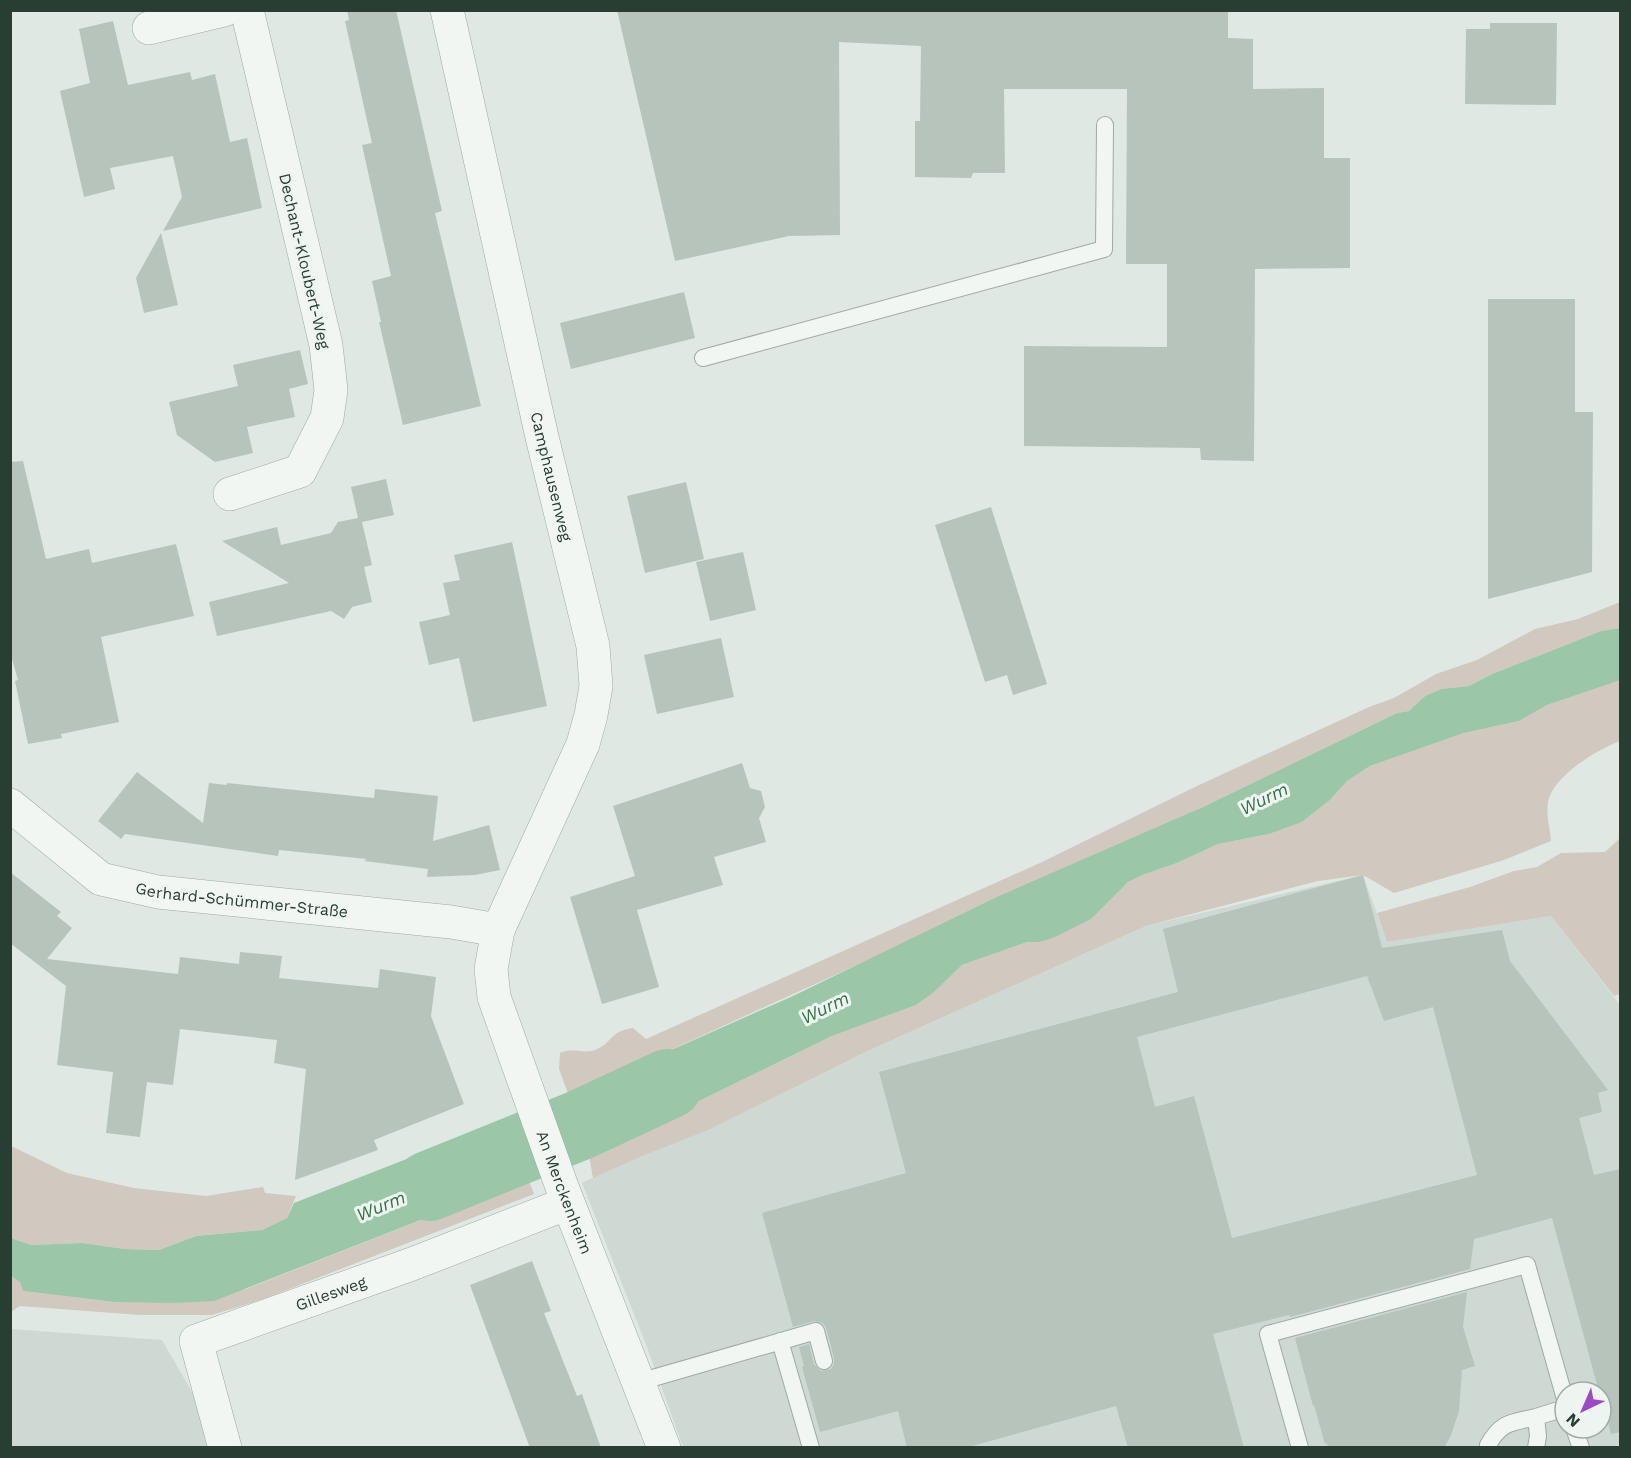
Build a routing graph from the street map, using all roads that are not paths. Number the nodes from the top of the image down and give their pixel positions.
1 (224, 10) edge
2 (247, 10) edge
3 (447, 10) edge
4 (148, 28) dead end
5 (1105, 125) dead end
6 (703, 358) dead end
7 (230, 494) dead end
8 (10, 805) edge
9 (498, 930) junction
10 (565, 1195) junction
11 (780, 1341) junction
12 (824, 1361) dead end
13 (1560, 1380) edge
14 (639, 1382) junction
15 (1553, 1412) edge
16 (1536, 1417) junction
17 (1488, 1445) dead end
18 (225, 1448) edge
19 (664, 1448) edge
20 (812, 1448) edge
21 (1300, 1448) edge
22 (1536, 1448) edge

1 - 4 street
2 - 7 street, Dechant-Kloubert-Weg
3 - 9 street, Camphausenweg
5 - 6 lane
8 - 9 street, Gerhard-Schümmer-Straße
9 - 10 street, An Merckenheim
10 - 14 street, An Merckenheim
10 - 18 street, Gillesweg
11 - 12 lane
11 - 14 lane
11 - 20 lane
13 - 21 lane
14 - 19 street, An Merckenheim
15 - 16 lane
16 - 17 lane
16 - 22 lane

